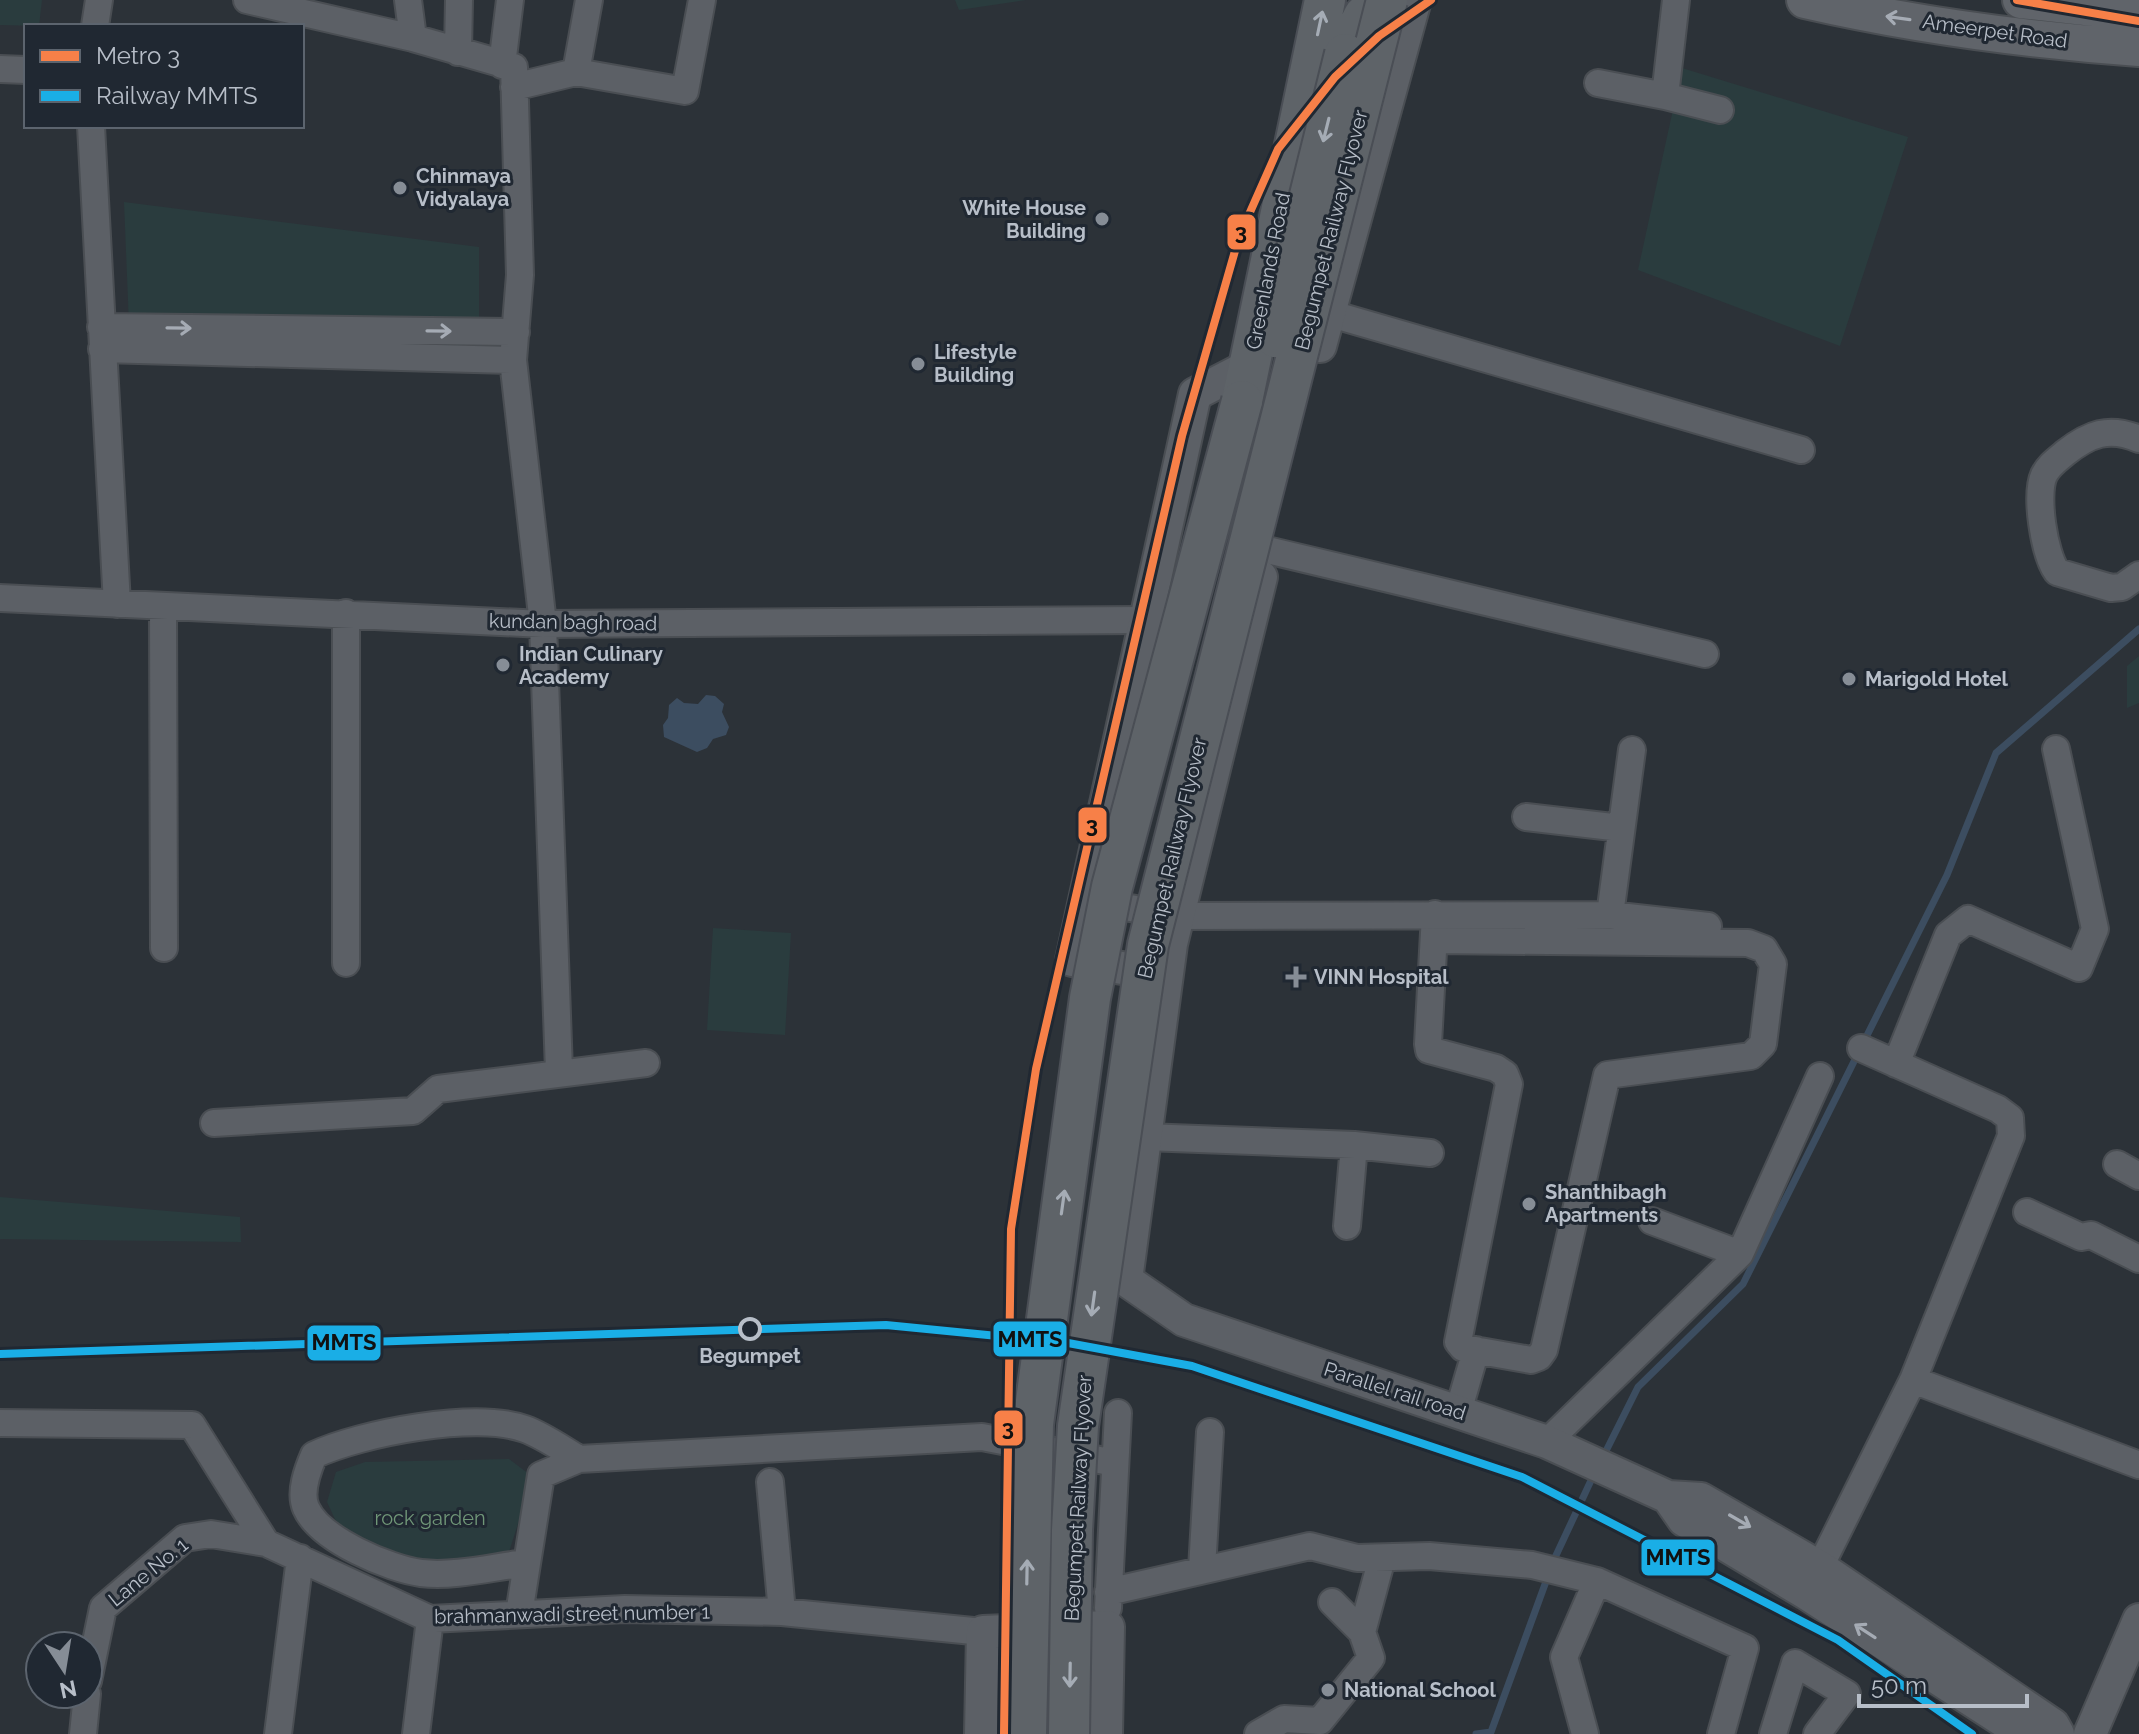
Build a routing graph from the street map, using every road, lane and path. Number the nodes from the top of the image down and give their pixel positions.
1 (99, 0) edge
2 (247, 0) edge
3 (408, 0) edge
4 (459, 0) edge
5 (510, 0) edge
6 (589, 0) edge
7 (702, 0) edge
8 (1325, 0) edge
9 (1386, 0) edge
10 (1415, 0) edge
11 (1676, 0) edge
12 (1805, 0) edge
13 (2021, 0) edge
14 (2139, 13) edge
15 (95, 24) edge
16 (413, 38) junction
17 (2139, 48) edge
18 (458, 52) junction
19 (0, 69) edge
20 (24, 70) edge
21 (576, 72) junction
22 (508, 76) junction
23 (1598, 83) dead end
24 (1665, 96) junction
25 (1720, 110) dead end
26 (91, 128) edge
27 (1328, 313) junction
28 (516, 332) junction
29 (101, 338) junction
30 (359, 343) junction
31 (513, 360) junction
32 (1246, 384) junction
33 (2139, 439) edge
34 (1801, 450) dead end
35 (1267, 550) junction
36 (2139, 575) edge
37 (0, 598) edge
38 (117, 604) junction
39 (163, 607) junction
40 (346, 613) junction
41 (1146, 620) junction
42 (543, 624) junction
43 (1705, 654) dead end
44 (2056, 749) dead end
45 (1632, 750) dead end
46 (1526, 817) dead end
47 (1621, 828) junction
48 (1084, 901) junction
49 (1523, 915) junction
50 (1610, 915) junction
51 (1178, 916) junction
52 (1708, 926) dead end
53 (1434, 927) junction
54 (1533, 941) junction
55 (164, 948) dead end
56 (346, 963) dead end
57 (1166, 975) junction
58 (1861, 1048) dead end
59 (646, 1063) dead end
60 (1896, 1064) junction
61 (559, 1071) junction
62 (1820, 1076) dead end
63 (214, 1123) dead end
64 (1145, 1137) junction
65 (1354, 1145) junction
66 (1430, 1153) dead end
67 (2027, 1212) dead end
68 (1652, 1221) dead end
69 (1347, 1226) dead end
70 (1103, 1237) junction
71 (1740, 1254) junction
72 (2139, 1259) edge
73 (1476, 1350) junction
74 (1913, 1380) junction
75 (1458, 1412) junction
76 (1118, 1413) dead end
77 (0, 1423) edge
78 (1210, 1432) dead end
79 (1547, 1442) junction
80 (579, 1459) junction
81 (1115, 1463) junction
82 (2139, 1465) edge
83 (770, 1482) dead end
84 (266, 1543) junction
85 (300, 1558) junction
86 (1382, 1558) junction
87 (526, 1563) junction
88 (1202, 1569) junction
89 (1597, 1581) junction
90 (1813, 1581) junction
91 (1108, 1592) junction
92 (1332, 1602) dead end
93 (782, 1612) junction
94 (519, 1614) junction
95 (430, 1619) junction
96 (2139, 1620) edge
97 (1108, 1627) junction
98 (98, 1630) edge
99 (983, 1632) junction
100 (1362, 1632) junction
101 (85, 1710) edge
102 (83, 1734) edge
103 (278, 1734) edge
104 (416, 1734) edge
105 (981, 1734) edge
106 (1026, 1734) edge
107 (1069, 1734) edge
108 (1106, 1734) edge
109 (1258, 1734) edge
110 (1585, 1734) edge
111 (1721, 1734) edge
112 (1773, 1734) edge
113 (1817, 1734) edge
114 (2024, 1734) edge
115 (2058, 1734) edge
116 (2090, 1734) edge

1 - 15 street
2 - 16 street
3 - 16 street
4 - 18 street
5 - 22 street
6 - 21 street
7 - 21 street
32 -> 8 main road, Greenlands Road
9 - 70 main road, Begumpet Railway Flyover, bridge
9 -> 70 main road, bridge
10 - 27 street
11 - 24 street
17 -> 12 main road, Ameerpet Road
13 - 14 main road, Ameerpet Road
16 - 18 street
18 - 22 street
19 - 20 street
21 - 22 street
22 - 28 street
23 - 24 street
24 - 25 street
26 - 29 street
27 - 34 street
27 - 35 street
30 -> 28 street
28 - 31 street
29 - 30 street
29 - 38 street
30 - 31 street
31 - 42 street
32 - 41 street
106 -> 32 main road, bridge
33 - 36 street
35 - 43 street
35 - 51 street
37 - 38 street, kundan bagh road
38 - 39 street, kundan bagh road
39 - 40 street, kundan bagh road
39 - 55 street
40 - 42 street, kundan bagh road
40 - 56 street
41 - 42 street, kundan bagh road
41 - 48 street
42 - 61 street
44 - 60 street
45 - 47 street
46 - 47 street
47 - 50 street
48 - 51 street
48 - 57 street
49 - 50 street
49 - 53 street
49 - 54 street
50 - 52 street
51 - 53 street
51 - 57 street
53 - 54 street
53 - 73 street
54 - 73 street
57 - 64 street
58 - 60 street
59 - 61 street
60 - 74 street
61 - 63 street
62 - 71 street
64 - 65 street
64 - 75 street, Parallel rail road
65 - 66 street
65 - 69 street
67 - 72 street
68 - 71 street
70 -> 107 main road, Begumpet Railway Flyover, bridge
71 - 79 street
73 - 75 street
74 - 82 street
74 - 90 street
75 - 79 street, Parallel rail road
76 - 81 street
77 - 84 street
78 - 88 street
79 - 90 street, Parallel rail road
80 - 81 street
80 - 87 street
80 - 87 street
81 - 91 street
83 - 93 street
84 - 85 street, brahmanwadi street number 1
84 - 98 street, Lane No. 1
85 - 95 street, brahmanwadi street number 1
85 - 103 street
86 - 88 street
86 - 89 street
86 - 100 street
87 - 94 street
88 - 91 street
89 - 110 street
89 - 111 street
114 -> 90 street, Parallel rail road
90 - 115 street, Parallel rail road
91 - 97 street
92 - 100 street
93 - 94 street, brahmanwadi street number 1
93 - 99 street, brahmanwadi street number 1
94 - 95 street, brahmanwadi street number 1
95 - 104 street
96 - 116 street
97 - 99 street
97 - 108 street
99 - 105 street
100 - 109 street
101 - 102 street
112 - 113 street

